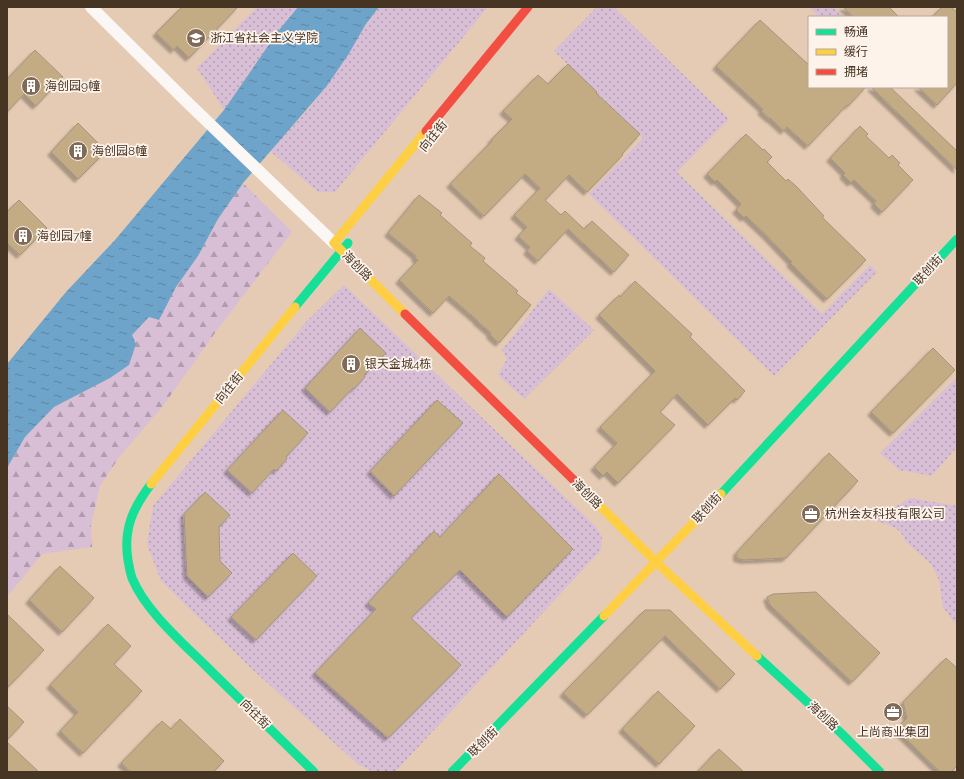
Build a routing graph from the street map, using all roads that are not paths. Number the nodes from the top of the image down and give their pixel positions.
1 (91, 7) edge
2 (528, 7) edge
3 (538, 7) edge
4 (425, 147) dead end
5 (352, 238) dead end
6 (957, 239) edge
7 (338, 247) junction
8 (657, 563) junction
9 (314, 772) edge
10 (452, 772) edge
11 (880, 772) edge

1 - 7 street, 海创路
2 - 7 street, 向往街
3 - 4 street, 向往街
5 - 7 street, 向往街
6 - 8 street, 联创街
7 - 8 street, 海创路
7 - 9 street, 向往街
8 - 10 street, 联创街
8 - 11 street, 海创路

